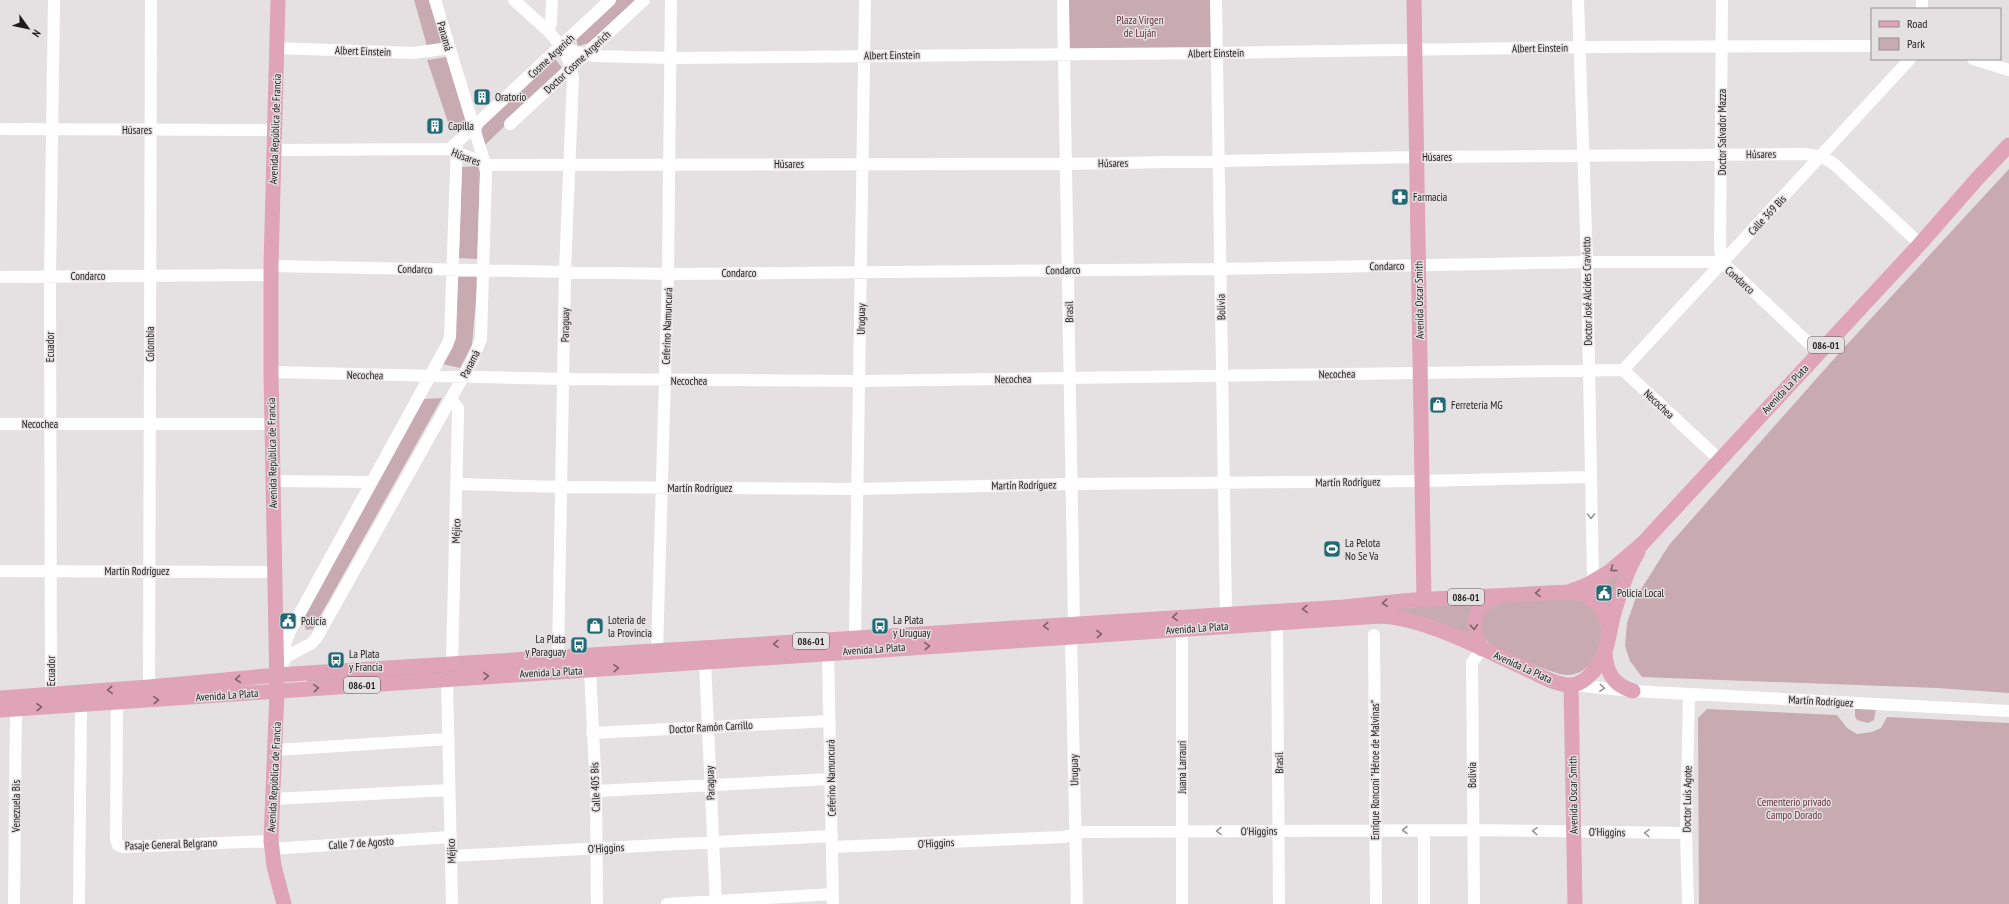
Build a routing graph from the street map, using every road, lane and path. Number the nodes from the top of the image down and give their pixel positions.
1 (54, 0) edge
2 (151, 0) edge
3 (278, 0) edge
4 (435, 0) edge
5 (514, 0) edge
6 (552, 0) edge
7 (610, 0) edge
8 (644, 0) edge
9 (672, 0) edge
10 (865, 0) edge
11 (1063, 0) edge
12 (1216, 0) edge
13 (1414, 0) edge
14 (1578, 0) edge
15 (1722, 0) edge
16 (582, 27) joint
17 (548, 31) junction
18 (562, 46) junction
19 (1871, 46) edge
20 (1580, 47) junction
21 (1722, 47) junction
22 (277, 48) junction
23 (449, 48) junction
24 (1415, 49) junction
25 (1064, 53) junction
26 (1217, 53) junction
27 (586, 55) junction
28 (865, 56) junction
29 (672, 58) junction
30 (1909, 60) edge
31 (1976, 60) edge
32 (571, 67) junction
33 (2009, 70) edge
34 (510, 124) dead end
35 (474, 126) junction
36 (0, 129) edge
37 (53, 129) junction
38 (150, 130) junction
39 (275, 130) junction
40 (2009, 145) edge
41 (454, 148) junction
42 (274, 150) junction
43 (1722, 155) junction
44 (1583, 156) junction
45 (1418, 157) junction
46 (1821, 157) junction
47 (1218, 161) junction
48 (485, 164) junction
49 (569, 164) junction
50 (669, 164) junction
51 (863, 164) junction
52 (1065, 164) junction
53 (1920, 244) junction
54 (1587, 262) junction
55 (1722, 264) junction
56 (1419, 265) junction
57 (454, 269) junction
58 (1220, 269) junction
59 (271, 270) junction
60 (484, 270) junction
61 (1068, 270) junction
62 (565, 271) junction
63 (862, 272) junction
64 (668, 274) junction
65 (150, 276) junction
66 (0, 277) edge
67 (50, 277) junction
68 (1819, 353) junction
69 (1623, 370) junction
70 (1589, 371) junction
71 (271, 372) junction
72 (1421, 372) junction
73 (430, 376) junction
74 (463, 377) junction
75 (1222, 377) junction
76 (1069, 378) junction
77 (564, 380) junction
78 (665, 381) junction
79 (859, 381) junction
80 (451, 398) junction
81 (0, 424) edge
82 (50, 424) junction
83 (150, 424) junction
84 (272, 424) junction
85 (1720, 460) junction
86 (1590, 477) junction
87 (273, 481) junction
88 (1423, 481) junction
89 (371, 482) junction
90 (457, 484) junction
91 (1071, 484) junction
92 (1223, 484) junction
93 (562, 487) junction
94 (662, 488) junction
95 (857, 489) junction
96 (1642, 544) junction
97 (0, 571) edge
98 (148, 571) junction
99 (51, 572) junction
100 (274, 572) junction
101 (1592, 582) junction
102 (1568, 592) junction
103 (1508, 594) junction
104 (1424, 600) junction
105 (1226, 614) junction
106 (1277, 623) junction
107 (1073, 630) junction
108 (1182, 630) junction
109 (1374, 635) dead end
110 (1608, 637) junction
111 (855, 638) junction
112 (1482, 648) junction
113 (657, 652) junction
114 (1605, 652) junction
115 (828, 653) junction
116 (286, 657) junction
117 (558, 658) junction
118 (706, 661) junction
119 (590, 670) junction
120 (450, 672) junction
121 (277, 675) junction
122 (1572, 685) junction
123 (149, 687) junction
124 (1633, 690) junction
125 (277, 692) junction
126 (51, 694) junction
127 (1689, 694) junction
128 (0, 698) edge
129 (117, 702) junction
130 (81, 705) junction
131 (16, 708) junction
132 (0, 710) edge
133 (2009, 711) edge
134 (830, 721) junction
135 (709, 727) junction
136 (592, 733) junction
137 (448, 739) junction
138 (276, 750) junction
139 (831, 779) junction
140 (710, 785) junction
141 (448, 790) junction
142 (596, 791) junction
143 (273, 799) junction
144 (1279, 830) junction
145 (1375, 830) junction
146 (1424, 830) junction
147 (1473, 830) junction
148 (1574, 831) junction
149 (1182, 832) junction
150 (1686, 833) junction
151 (1075, 834) junction
152 (450, 837) junction
153 (832, 842) junction
154 (713, 843) junction
155 (271, 845) junction
156 (595, 848) junction
157 (451, 856) junction
158 (833, 899) edge
159 (716, 903) edge
160 (14, 904) edge
161 (79, 904) edge
162 (284, 904) edge
163 (452, 904) edge
164 (598, 904) edge
165 (667, 904) edge
166 (1077, 904) edge
167 (1182, 904) edge
168 (1279, 904) edge
169 (1376, 904) edge
170 (1424, 904) edge
171 (1474, 904) edge
172 (1575, 904) edge
173 (1688, 904) edge

1 - 37 street, Ecuador
2 - 38 street, Colombia
3 - 22 main road, Avenida República de Francia
4 - 23 street, Panamá
5 - 17 street
6 - 17 street
7 - 16 street, Doctor Cosme Argerich
8 - 27 street, Doctor Cosme Argerich
9 - 29 street, Ceferino Namuncurá
10 - 28 street, Uruguay
11 - 25 street, Brasil
12 - 26 street, Bolivia
13 - 24 main road, Avenida Oscar Smith
14 - 20 street, Doctor José Alcides Craviotto
15 - 21 street, Doctor Salvador Mazza
16 - 18 street, Cosme Argerich
17 - 18 street, Paraguay
18 - 27 street, Albert Einstein
18 - 32 street, Paraguay
18 - 35 street, Cosme Argerich
19 - 21 street, Albert Einstein
20 - 21 street, Albert Einstein
20 - 24 street, Albert Einstein
20 - 44 street, Doctor José Alcides Craviotto
21 - 43 street, Doctor Salvador Mazza
22 - 23 street, Albert Einstein
22 - 39 main road, Avenida República de Francia
23 - 35 street, Panamá
24 - 26 street, Albert Einstein
24 - 45 main road, Avenida Oscar Smith
25 - 26 street, Albert Einstein
25 - 28 street, Albert Einstein
25 - 52 street, Brasil
26 - 47 street, Bolivia
27 - 29 street, Albert Einstein
27 - 32 street, Doctor Cosme Argerich
28 - 29 street, Albert Einstein
28 - 51 street, Uruguay
29 - 50 street, Ceferino Namuncurá
30 - 46 street, Calle 369 Bis
31 - 33 street
32 - 34 street, Doctor Cosme Argerich
32 - 49 street, Paraguay
35 - 41 street, Cosme Argerich
35 - 48 street, Panamá
36 - 37 street, Húsares
37 - 38 street, Húsares
37 - 67 street, Ecuador
38 - 39 street, Húsares
38 - 65 street, Colombia
39 - 42 main road, Avenida República de Francia
40 - 53 main road, Avenida La Plata / 086-01
41 - 42 street, Húsares
41 - 48 street, Húsares
41 - 57 street
42 - 59 main road, Avenida República de Francia
43 - 44 street, Húsares
43 - 46 street, Húsares
43 - 55 street, Doctor Salvador Mazza
44 - 45 street, Húsares
44 - 54 street, Doctor José Alcides Craviotto
45 - 47 street, Húsares
45 - 56 main road, Avenida Oscar Smith
46 - 53 street, Húsares
46 - 55 street, Calle 369 Bis
47 - 52 street, Húsares
47 - 58 street, Bolivia
48 - 49 street, Húsares
48 - 60 street, Panamá
49 - 50 street, Húsares
49 - 62 street, Paraguay
50 - 51 street, Húsares
50 - 64 street, Ceferino Namuncurá
51 - 52 street, Húsares
51 - 63 street, Uruguay
52 - 61 street, Brasil
53 - 68 main road, Avenida La Plata / 086-01
54 - 55 street, Condarco
54 - 56 street, Condarco
54 - 70 street, Doctor José Alcides Craviotto
55 - 68 street, Condarco
55 - 69 street, Calle 369 Bis
56 - 58 street, Condarco
56 - 72 main road, Avenida Oscar Smith
57 - 59 street, Condarco
57 - 60 street, Condarco
57 - 73 street
58 - 61 street, Condarco
58 - 75 street, Bolivia
59 - 65 street, Condarco
59 - 71 main road, Avenida República de Francia
60 - 62 street, Condarco
60 - 74 street, Panamá
61 - 63 street, Condarco
61 - 76 street, Brasil
62 - 64 street, Condarco
62 - 77 street, Paraguay
63 - 64 street, Condarco
63 - 79 street, Uruguay
64 - 78 street, Ceferino Namuncurá
65 - 67 street, Condarco
65 - 83 street, Colombia
66 - 67 street, Condarco
67 - 82 street, Ecuador
68 - 85 main road, Avenida La Plata / 086-01
69 - 70 street, Necochea
69 - 85 street, Necochea
70 - 72 street, Necochea
70 - 86 street, Doctor José Alcides Craviotto
71 - 73 street, Necochea
71 - 84 main road, Avenida República de Francia
72 - 75 street, Necochea
72 - 88 main road, Avenida Oscar Smith
73 - 74 street, Necochea
73 - 89 street
74 - 77 street, Necochea
74 - 80 street, Panamá
75 - 76 street, Necochea
75 - 92 street, Bolivia
76 - 79 street, Necochea
76 - 91 street, Brasil
77 - 78 street, Necochea
77 - 93 street, Paraguay
78 - 79 street, Necochea
78 - 94 street, Ceferino Namuncurá
79 - 95 street, Uruguay
80 - 90 street, Méjico
80 - 116 street, Panamá
81 - 82 street, Necochea
82 - 83 street, Necochea
82 - 99 street, Ecuador
83 - 84 street, Necochea
83 - 98 street, Colombia
84 - 87 main road, Avenida República de Francia
85 - 96 main road, Avenida La Plata / 086-01
86 - 88 street, Martín Rodríguez
86 -> 101 street, Doctor José Alcides Craviotto
87 - 89 street
87 - 100 main road, Avenida República de Francia
88 - 92 street, Martín Rodríguez
88 - 104 main road, Avenida Oscar Smith
89 - 116 street
90 - 93 street, Martín Rodríguez
90 - 120 street, Méjico
91 - 92 street, Martín Rodríguez
91 - 95 street, Martín Rodríguez
91 - 107 street, Brasil
92 - 105 street, Bolivia
93 - 94 street, Martín Rodríguez
93 - 117 street, Paraguay
94 - 95 street, Martín Rodríguez
94 - 113 street, Ceferino Namuncurá
95 - 111 street, Uruguay
96 -> 101 main road, Avenida La Plata / 086-01
96 - 110 main road, Avenida La Plata / 086-01
97 - 99 street, Martín Rodríguez
98 - 99 street, Martín Rodríguez
98 - 100 street, Martín Rodríguez
98 - 123 street, Colombia
99 - 126 street, Ecuador
100 - 121 main road, Avenida República de Francia
101 - 102 main road, Avenida La Plata / 086-01
102 -> 103 main road, Avenida La Plata
102 - 110 main road
103 - 104 main road, Avenida La Plata / 086-01
103 -> 112 main road
104 -> 105 main road, Avenida La Plata / 086-01
105 -> 107 main road, Avenida La Plata / 086-01
106 - 108 main road, Avenida La Plata / 086-01
106 - 112 main road, Avenida La Plata / 086-01
106 - 144 street, Brasil
107 -> 108 main road, Avenida La Plata / 086-01
107 -> 111 main road, Avenida La Plata / 086-01
115 -> 107 main road, Avenida La Plata / 086-01
107 - 151 street, Uruguay
108 - 149 street, Juana Larrauri
109 - 145 street, Enrique Ronconi "Héroe de Malvinas"
110 - 114 main road, Avenida La Plata
111 -> 113 main road, Avenida La Plata / 086-01
112 - 122 main road, Avenida La Plata
112 - 147 street, Bolivia
113 - 117 main road, Avenida La Plata / 086-01
114 - 122 main road, Avenida La Plata
114 - 124 main road
115 - 118 main road, Avenida La Plata / 086-01
115 - 134 street, Ceferino Namuncurá
116 - 121 street
117 - 120 main road, Avenida La Plata / 086-01
119 -> 118 main road, Avenida La Plata / 086-01
118 - 135 street, Paraguay
120 -> 119 main road, Avenida La Plata / 086-01
119 - 136 street, Calle 405 Bis
120 - 121 main road, Avenida La Plata / 086-01
125 -> 120 main road, Avenida La Plata / 086-01
120 - 137 street, Méjico
121 -> 123 main road, Avenida La Plata / 086-01
121 - 125 main road, Avenida República de Francia
122 -> 124 street, Martín Rodríguez
122 - 148 main road, Avenida Oscar Smith
123 -> 126 main road, Avenida La Plata / 086-01
124 - 127 street, Martín Rodríguez
129 -> 125 main road, Avenida La Plata / 086-01
125 - 138 main road, Avenida República de Francia
126 - 128 main road, Avenida La Plata / 086-01
127 - 133 street, Martín Rodríguez
127 - 150 street, Doctor Luis Agote
129 - 130 main road, Avenida La Plata / 086-01
129 - 155 street, Pasaje General Belgrano
131 -> 130 main road, Avenida La Plata / 086-01
130 - 161 street
131 - 132 main road, Avenida La Plata / 086-01
131 - 160 street, Venezuela Bis
134 - 135 street, Doctor Ramón Carrillo
134 - 139 street, Ceferino Namuncurá
135 - 136 street, Doctor Ramón Carrillo
135 - 140 street, Paraguay
136 - 142 street, Calle 405 Bis
137 - 138 street
137 - 141 street, Méjico
138 - 143 main road, Avenida República de Francia
139 - 140 street
139 - 153 street, Ceferino Namuncurá
140 - 142 street
140 - 154 street, Paraguay
141 - 143 street
141 - 152 street, Méjico
142 - 156 street, Calle 405 Bis
143 - 155 main road, Avenida República de Francia
144 - 145 street, O'Higgins
144 -> 149 street, O'Higgins
144 - 168 street, Brasil
146 -> 145 street, O'Higgins
145 - 169 street, Enrique Ronconi "Héroe de Malvinas"
146 - 147 street, O'Higgins
146 - 170 street
148 -> 147 street, O'Higgins
147 - 171 street, Bolivia
150 -> 148 street, O'Higgins
148 - 172 main road, Avenida Oscar Smith
149 - 151 street, O'Higgins
149 - 167 street, Juana Larrauri
150 - 173 street, Doctor Luis Agote
151 - 153 street, O'Higgins
151 - 166 street, Uruguay
152 - 155 street, Calle 7 de Agosto
152 - 157 street, Méjico
153 - 154 street, O'Higgins
153 - 158 street, Ceferino Namuncurá
154 - 156 street, O'Higgins
154 - 159 street, Paraguay
155 - 162 main road, Avenida República de Francia
156 - 157 street, O'Higgins
156 - 164 street, Calle 405 Bis
157 - 163 street, Méjico
158 - 159 street
159 - 165 street

